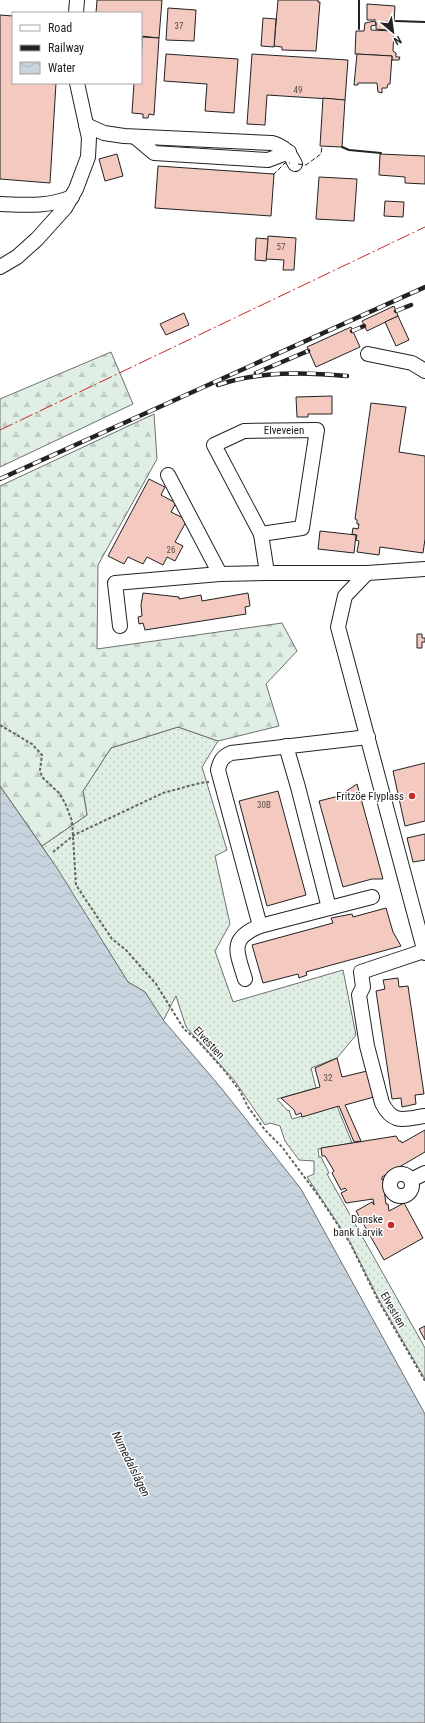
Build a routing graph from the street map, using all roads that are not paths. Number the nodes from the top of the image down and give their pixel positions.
1 (77, 0) edge
2 (76, 12) edge
3 (77, 84) edge
4 (86, 125) junction
5 (292, 158) dead end
6 (72, 197) junction
7 (0, 204) edge
8 (0, 267) edge
9 (368, 354) dead end
10 (425, 371) edge
11 (168, 475) dead end
12 (261, 534) junction
13 (425, 569) edge
14 (267, 573) junction
15 (367, 573) junction
16 (220, 574) junction
17 (120, 626) dead end
18 (368, 737) junction
19 (286, 746) junction
20 (372, 897) dead end
21 (329, 908) junction
22 (260, 926) junction
23 (425, 952) edge
24 (245, 979) dead end
25 (425, 1116) edge
26 (425, 1173) edge
27 (411, 1180) dead end

1 - 2 lane
3 - 4 lane
4 - 5 lane
4 - 6 lane
6 - 7 lane
6 - 8 lane
9 - 10 lane
11 - 16 lane
12 - 12 lane, Elveveien
12 - 14 lane, Elveveien
13 - 15 lane
14 - 15 lane
14 - 16 lane
15 - 18 lane
16 - 17 lane
18 - 19 lane
18 - 23 lane
19 - 21 lane
19 - 22 lane
20 - 21 lane
21 - 22 lane
22 - 24 lane
23 - 25 lane
26 - 27 lane

